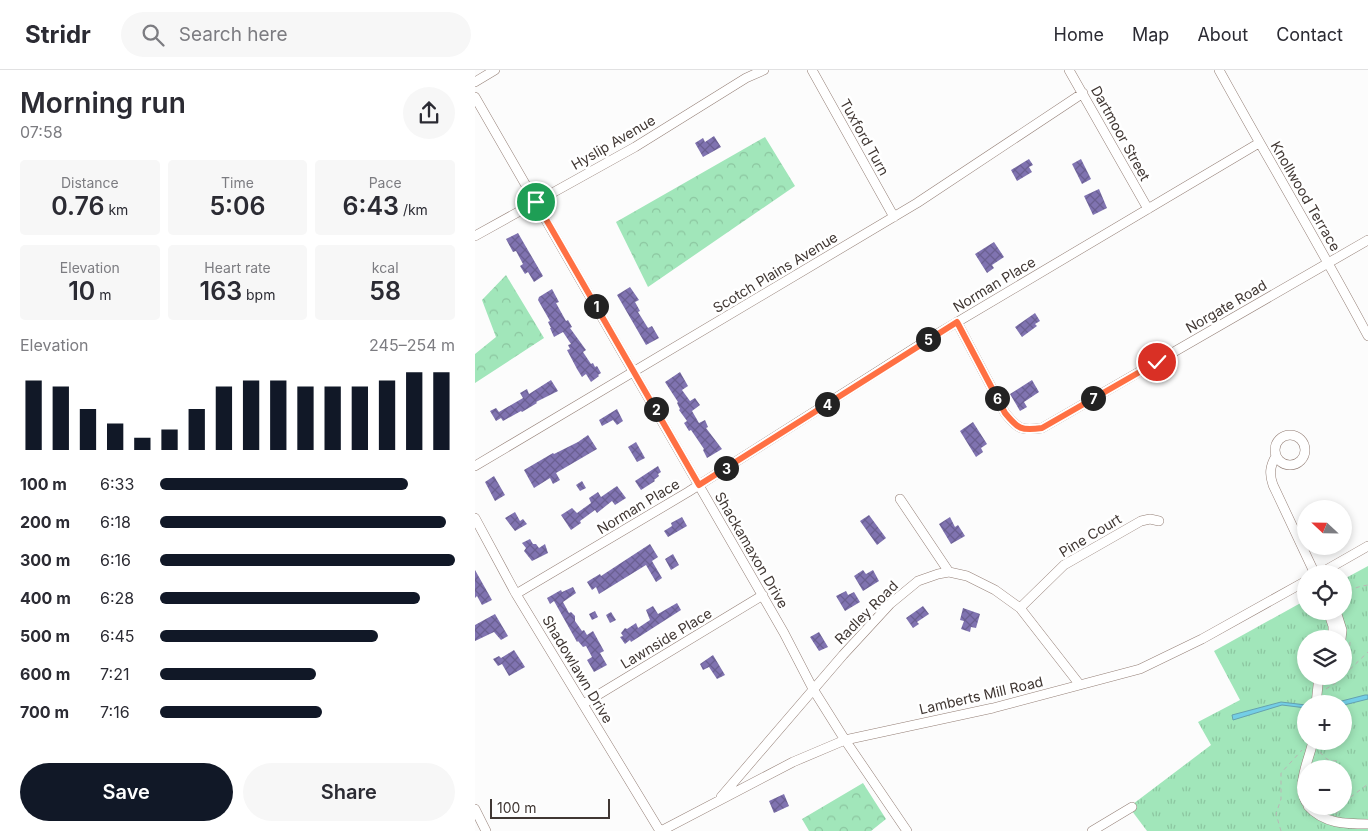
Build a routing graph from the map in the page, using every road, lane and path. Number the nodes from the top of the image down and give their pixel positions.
1 (495, 70) edge
2 (764, 70) edge
3 (812, 70) edge
4 (1069, 70) edge
5 (1219, 70) edge
6 (475, 82) edge
7 (1083, 93) junction
8 (475, 97) edge
9 (1259, 143) junction
10 (536, 202) junction
11 (1148, 209) junction
12 (894, 217) junction
13 (475, 236) edge
14 (1368, 240) edge
15 (1329, 262) junction
16 (957, 322) junction
17 (1368, 336) edge
18 (634, 372) junction
19 (1277, 456) dead end
20 (475, 466) edge
21 (699, 485) junction
22 (899, 498) dead end
23 (475, 518) edge
24 (1159, 521) dead end
25 (1368, 546) edge
26 (1313, 565) edge
27 (1333, 565) edge
28 (949, 572) junction
29 (1368, 585) edge
30 (1297, 586) edge
31 (1352, 589) edge
32 (516, 594) junction
33 (763, 595) junction
34 (1020, 608) junction
35 (1368, 652) edge
36 (1352, 667) edge
37 (1080, 685) junction
38 (1318, 685) edge
39 (1320, 685) edge
40 (1330, 685) edge
41 (813, 689) junction
42 (1317, 690) junction
43 (1317, 695) edge
44 (583, 704) junction
45 (845, 740) junction
46 (1302, 750) edge
47 (1319, 750) edge
48 (1327, 760) edge
49 (1368, 784) edge
50 (1352, 796) edge
51 (718, 801) junction
52 (1132, 807) dead end
53 (475, 809) edge
54 (1318, 815) edge
55 (1368, 824) edge
56 (1348, 827) edge
57 (484, 830) edge
58 (661, 831) edge
59 (907, 831) edge
60 (1092, 831) edge
61 (1281, 831) edge

1 - 6 street
2 - 10 street, Hyslip Avenue
3 - 12 street, Tuxford Turn
4 - 7 street, Dartmoor Street
5 - 9 street, Knollwood Terrace
7 - 11 street, Dartmoor Street
7 - 12 street, Scotch Plains Avenue
8 - 10 street, Shackamaxon Drive
9 - 11 street, Norman Place
9 - 15 street, Knollwood Terrace
10 - 13 street, Hyslip Avenue
10 - 18 street, Shackamaxon Drive
11 - 16 street, Norman Place
12 - 18 street, Scotch Plains Avenue
14 - 15 street, Norgate Road
15 - 16 street, Norgate Road
15 - 17 street, Knollwood Terrace
16 - 21 street, Norman Place
18 - 20 street, Scotch Plains Avenue
18 - 21 street, Shackamaxon Drive
19 - 26 street
21 - 32 street, Norman Place
21 - 33 street, Shackamaxon Drive
22 - 28 street
23 - 32 street, Shadowlawn Drive
24 - 34 street, Pine Court
25 - 27 street
28 - 34 street
28 - 41 street, Radley Road
29 - 31 path
30 - 37 street, Lamberts Mill Road
32 - 44 street, Shadowlawn Drive
33 - 41 street, Shackamaxon Drive
33 - 44 street, Lawnside Place
34 - 37 street
35 - 36 path
37 - 45 street, Lamberts Mill Road
38 - 42 street
39 - 42 street
40 - 42 path
41 - 45 street, Shackamaxon Drive
41 - 51 street, Radley Road
42 - 43 street
44 - 58 street, Shadowlawn Drive
45 - 51 street, Lamberts Mill Road
45 - 59 street, Shackamaxon Drive
46 - 61 path
47 - 48 path
49 - 50 path
51 - 58 street, Lamberts Mill Road
52 - 60 street
53 - 57 street
54 - 56 street
55 - 56 street

